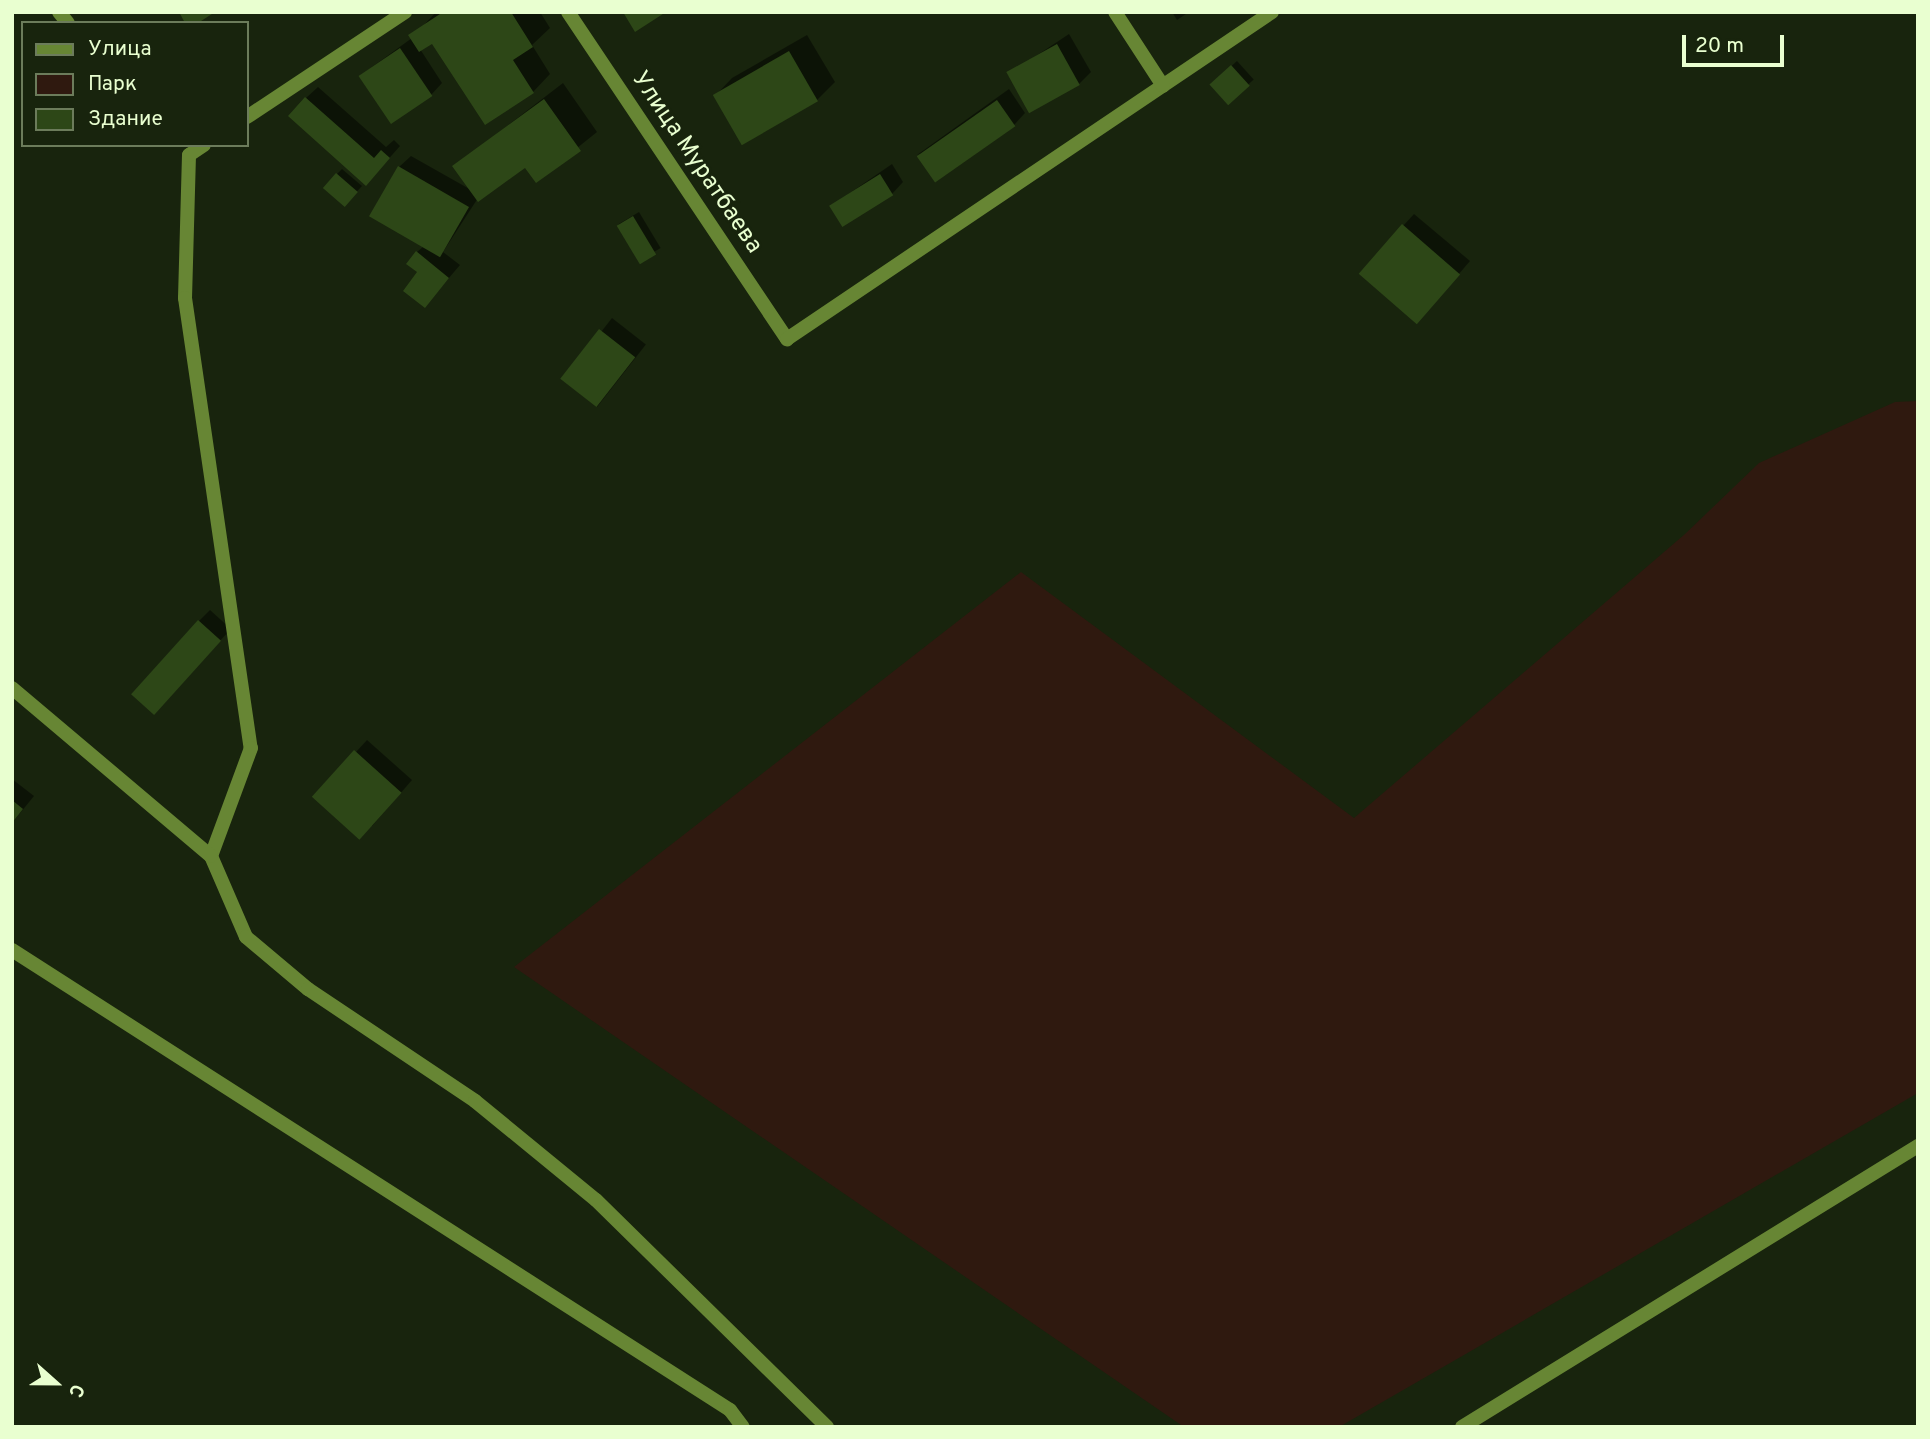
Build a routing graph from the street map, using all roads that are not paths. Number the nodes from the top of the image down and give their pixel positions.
1 (405, 12) edge
2 (568, 12) edge
3 (1115, 12) edge
4 (1272, 12) edge
5 (1163, 86) junction
6 (248, 116) edge
7 (184, 150) edge
8 (12, 688) edge
9 (211, 856) junction
10 (12, 950) edge
11 (1918, 1146) edge
12 (743, 1427) edge
13 (827, 1427) edge
14 (1462, 1427) edge

1 - 6 street
2 - 5 street, Улица Муратбаева
3 - 5 street
4 - 5 street
7 - 9 street
8 - 9 street
9 - 13 street
10 - 12 street
11 - 14 street

